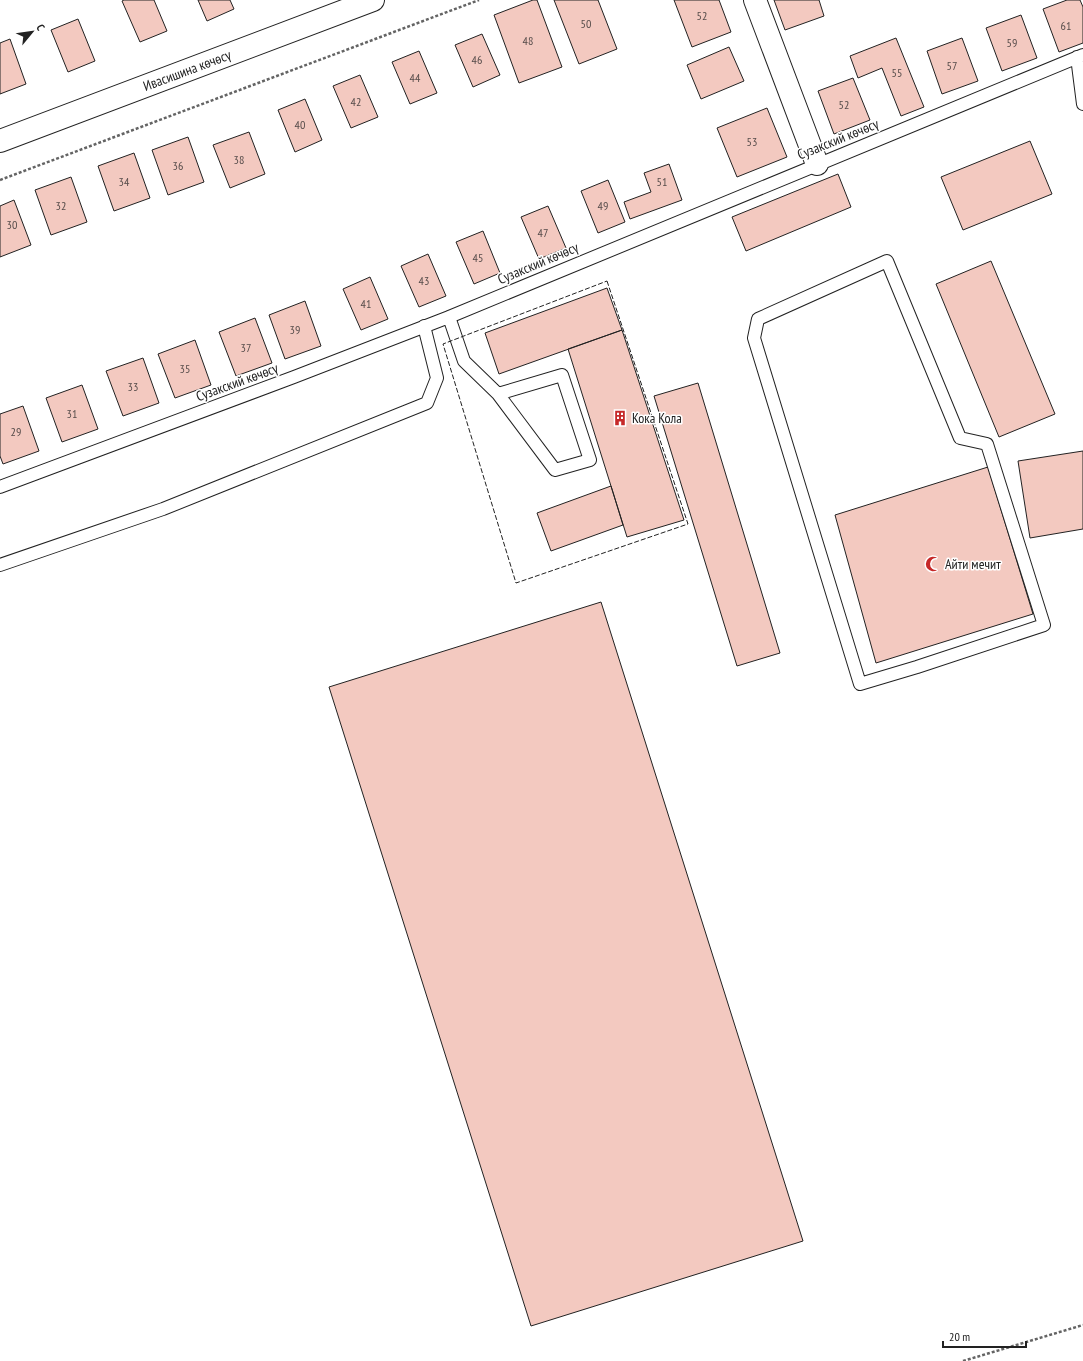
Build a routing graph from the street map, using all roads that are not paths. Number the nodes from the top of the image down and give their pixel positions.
1 (373, 0) edge
2 (754, 0) edge
3 (1080, 56) edge
4 (1083, 104) edge
5 (0, 141) edge
6 (817, 164) junction
7 (449, 317) junction
8 (424, 326) junction
9 (498, 394) junction
10 (0, 487) edge
11 (0, 565) edge
12 (860, 684) joint

1 - 5 street, Ивасишина көчөсү
2 - 6 street
3 - 4 lane
3 - 6 lane, Сузакский көчөсү
6 - 7 lane, Сузакский көчөсү
7 - 8 lane, Сузакский көчөсү
7 - 9 lane
8 - 10 lane, Сузакский көчөсү
8 - 11 lane
9 - 9 lane
12 - 12 lane

